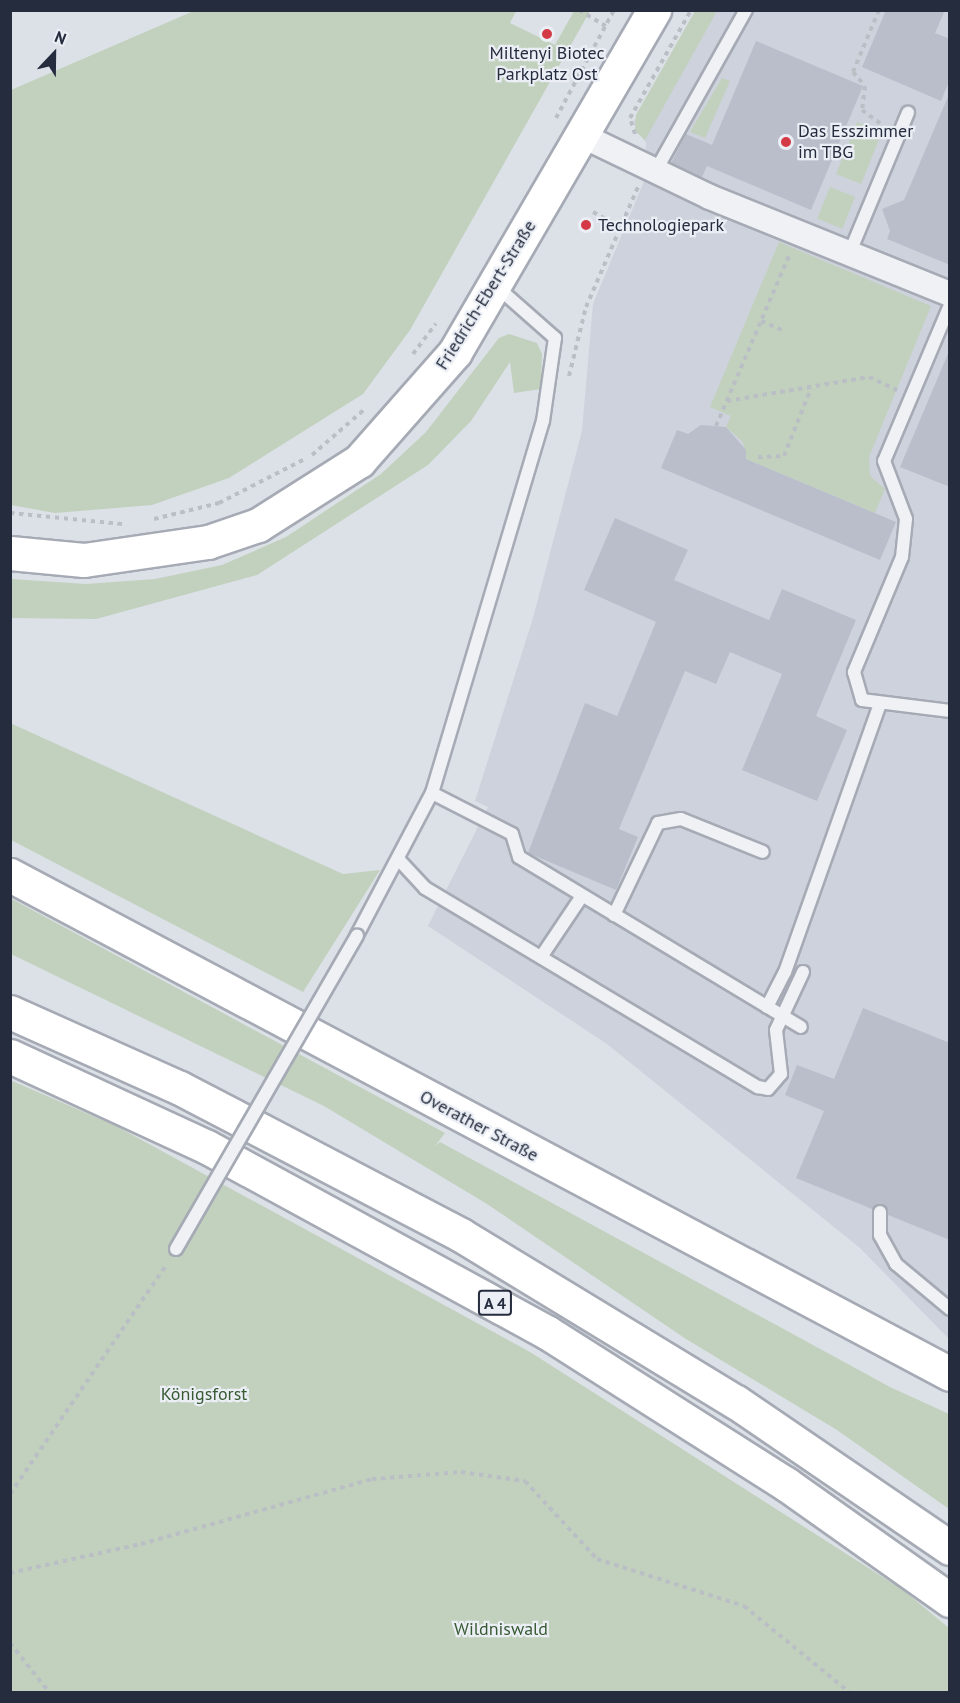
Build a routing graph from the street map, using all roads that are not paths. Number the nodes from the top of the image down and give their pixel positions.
1 (654, 10) edge
2 (746, 10) edge
3 (908, 113) dead end
4 (567, 129) junction
5 (650, 170) junction
6 (850, 252) junction
7 (496, 286) junction
8 (950, 294) edge
9 (950, 305) edge
10 (10, 553) edge
11 (879, 706) junction
12 (950, 711) edge
13 (432, 793) junction
14 (764, 852) dead end
15 (400, 861) junction
16 (10, 875) edge
17 (582, 896) junction
18 (614, 915) junction
19 (541, 957) junction
20 (803, 972) dead end
21 (767, 1007) junction
22 (10, 1012) edge
23 (781, 1015) junction
24 (801, 1027) dead end
25 (10, 1056) edge
26 (880, 1212) dead end
27 (176, 1249) road end
28 (950, 1309) edge
29 (950, 1374) edge
30 (950, 1548) edge
31 (950, 1600) edge

1 - 4 main road, Friedrich-Ebert-Straße
2 - 5 lane
3 - 6 lane
4 - 5 street
4 - 7 main road, Friedrich-Ebert-Straße
5 - 6 street
6 - 8 street
7 - 10 main road, Friedrich-Ebert-Straße
7 - 13 lane
9 - 11 lane
11 - 12 lane
11 - 21 lane
13 - 15 lane
13 - 17 lane
14 - 18 lane
15 - 19 lane
15 - 27 lane, bridge
16 - 29 main road, Overather Straße
17 - 18 lane
17 - 19 lane
18 - 21 lane
19 - 23 lane
20 - 23 lane
21 - 23 lane
22 - 30 main road, A 4
23 - 24 lane
25 - 31 main road, A 4
26 - 28 lane

